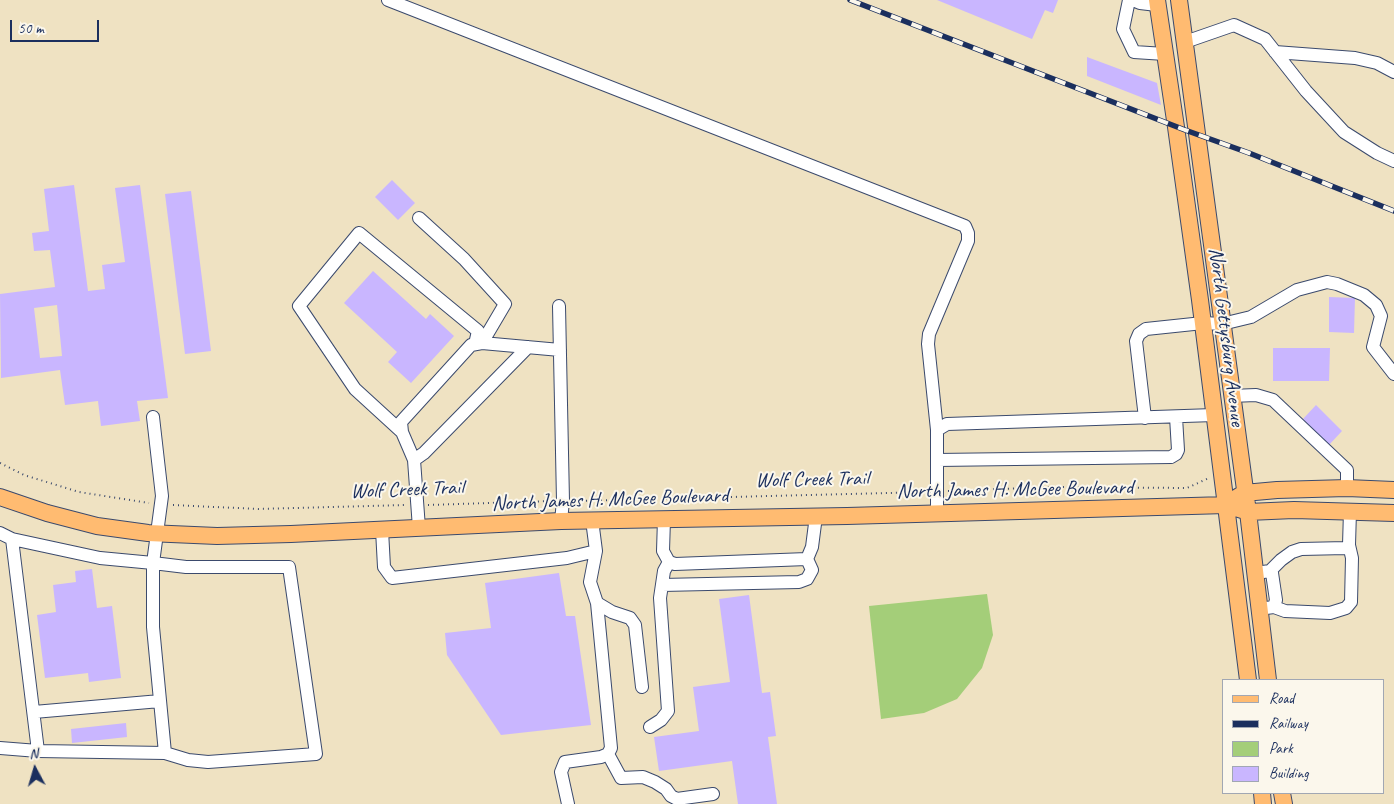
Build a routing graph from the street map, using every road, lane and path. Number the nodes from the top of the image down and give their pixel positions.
1 (388, 0) edge
2 (1128, 0) edge
3 (1133, 0) edge
4 (1179, 0) edge
5 (1157, 2) edge
6 (1184, 42) junction
7 (1275, 52) junction
8 (1165, 54) junction
9 (1394, 72) edge
10 (1394, 161) edge
11 (419, 218) dead end
12 (559, 306) dead end
13 (1203, 322) junction
14 (1222, 324) junction
15 (479, 343) junction
16 (528, 347) junction
17 (560, 350) junction
18 (1394, 374) edge
19 (1231, 396) junction
20 (1214, 415) junction
21 (153, 416) dead end
22 (1176, 416) junction
23 (1145, 418) junction
24 (937, 430) junction
25 (402, 432) junction
26 (414, 460) junction
27 (937, 460) junction
28 (0, 463) edge
29 (1208, 478) dead end
30 (1347, 488) junction
31 (1394, 490) edge
32 (936, 491) junction
33 (1244, 493) junction
34 (0, 497) edge
35 (563, 501) junction
36 (161, 505) junction
37 (417, 505) junction
38 (1226, 505) junction
39 (1350, 511) junction
40 (937, 512) junction
41 (1248, 512) junction
42 (1394, 513) edge
43 (816, 516) junction
44 (664, 519) junction
45 (592, 520) junction
46 (562, 521) junction
47 (419, 528) junction
48 (382, 530) junction
49 (0, 533) edge
50 (157, 534) junction
51 (12, 539) junction
52 (1349, 545) junction
53 (596, 551) junction
54 (807, 559) junction
55 (669, 562) junction
56 (153, 563) junction
57 (1262, 572) junction
58 (662, 585) junction
59 (597, 602) junction
60 (1267, 608) junction
61 (1248, 679) edge
62 (1268, 679) edge
63 (642, 687) dead end
64 (160, 701) junction
65 (34, 712) junction
66 (650, 727) dead end
67 (0, 748) edge
68 (38, 751) junction
69 (166, 752) junction
70 (608, 754) junction
71 (713, 794) dead end
72 (568, 804) edge

1 - 24 street
2 - 8 street
3 - 5 street
4 - 6 main road, North Gettysburg Avenue
5 - 8 main road, North Gettysburg Avenue
6 - 7 street
6 - 14 main road, North Gettysburg Avenue
7 - 9 street
7 - 10 street
8 - 13 main road, North Gettysburg Avenue
11 - 15 street
12 - 17 street
13 - 14 street
13 - 20 main road, North Gettysburg Avenue
13 - 23 street
14 - 18 street
14 - 19 main road, North Gettysburg Avenue
15 - 16 street
15 - 25 street
15 - 25 street
16 - 17 street
16 - 26 street
17 - 35 street
19 - 30 street
19 - 33 main road, North Gettysburg Avenue
20 - 22 street
20 - 38 main road, North Gettysburg Avenue
21 - 36 street
22 - 23 street
22 - 27 street
23 - 24 street
24 - 27 street
25 - 26 street
26 - 37 street
27 - 32 street
28 - 36 path, Wolf Creek Trail
29 - 32 path, Wolf Creek Trail
30 - 31 main road
30 - 33 main road
32 - 35 path, Wolf Creek Trail
32 - 40 street
33 - 38 main road
33 - 41 main road, North Gettysburg Avenue
34 - 50 main road, North James H. McGee Boulevard
35 - 37 path, Wolf Creek Trail
35 - 46 street
36 - 37 path, Wolf Creek Trail
36 - 50 street
37 - 47 street
38 - 40 main road, North James H. McGee Boulevard
38 - 41 main road, North James H. McGee Boulevard
38 - 61 main road, North Gettysburg Avenue
39 - 41 main road, North James H. McGee Boulevard
39 - 42 main road, North James H. McGee Boulevard
39 - 52 street
40 - 43 main road, North James H. McGee Boulevard
41 - 57 main road, North Gettysburg Avenue
43 - 44 main road, North James H. McGee Boulevard
43 - 54 street
44 - 45 main road, North James H. McGee Boulevard
44 - 55 street
45 - 46 main road, North James H. McGee Boulevard
45 - 53 street
46 - 47 main road, North James H. McGee Boulevard
47 - 48 main road, North James H. McGee Boulevard
48 - 50 main road, North James H. McGee Boulevard
48 - 53 street
49 - 51 street
50 - 56 street
51 - 56 street
51 - 65 street
52 - 57 street
52 - 60 street
53 - 59 street
54 - 55 street
54 - 58 street
55 - 58 street
56 - 64 street
56 - 69 street
57 - 60 main road, North Gettysburg Avenue
58 - 66 street
59 - 63 street
59 - 70 street
60 - 62 main road, North Gettysburg Avenue
64 - 65 street
64 - 69 street
65 - 68 street
67 - 68 street
68 - 69 street
70 - 71 street
70 - 72 street

